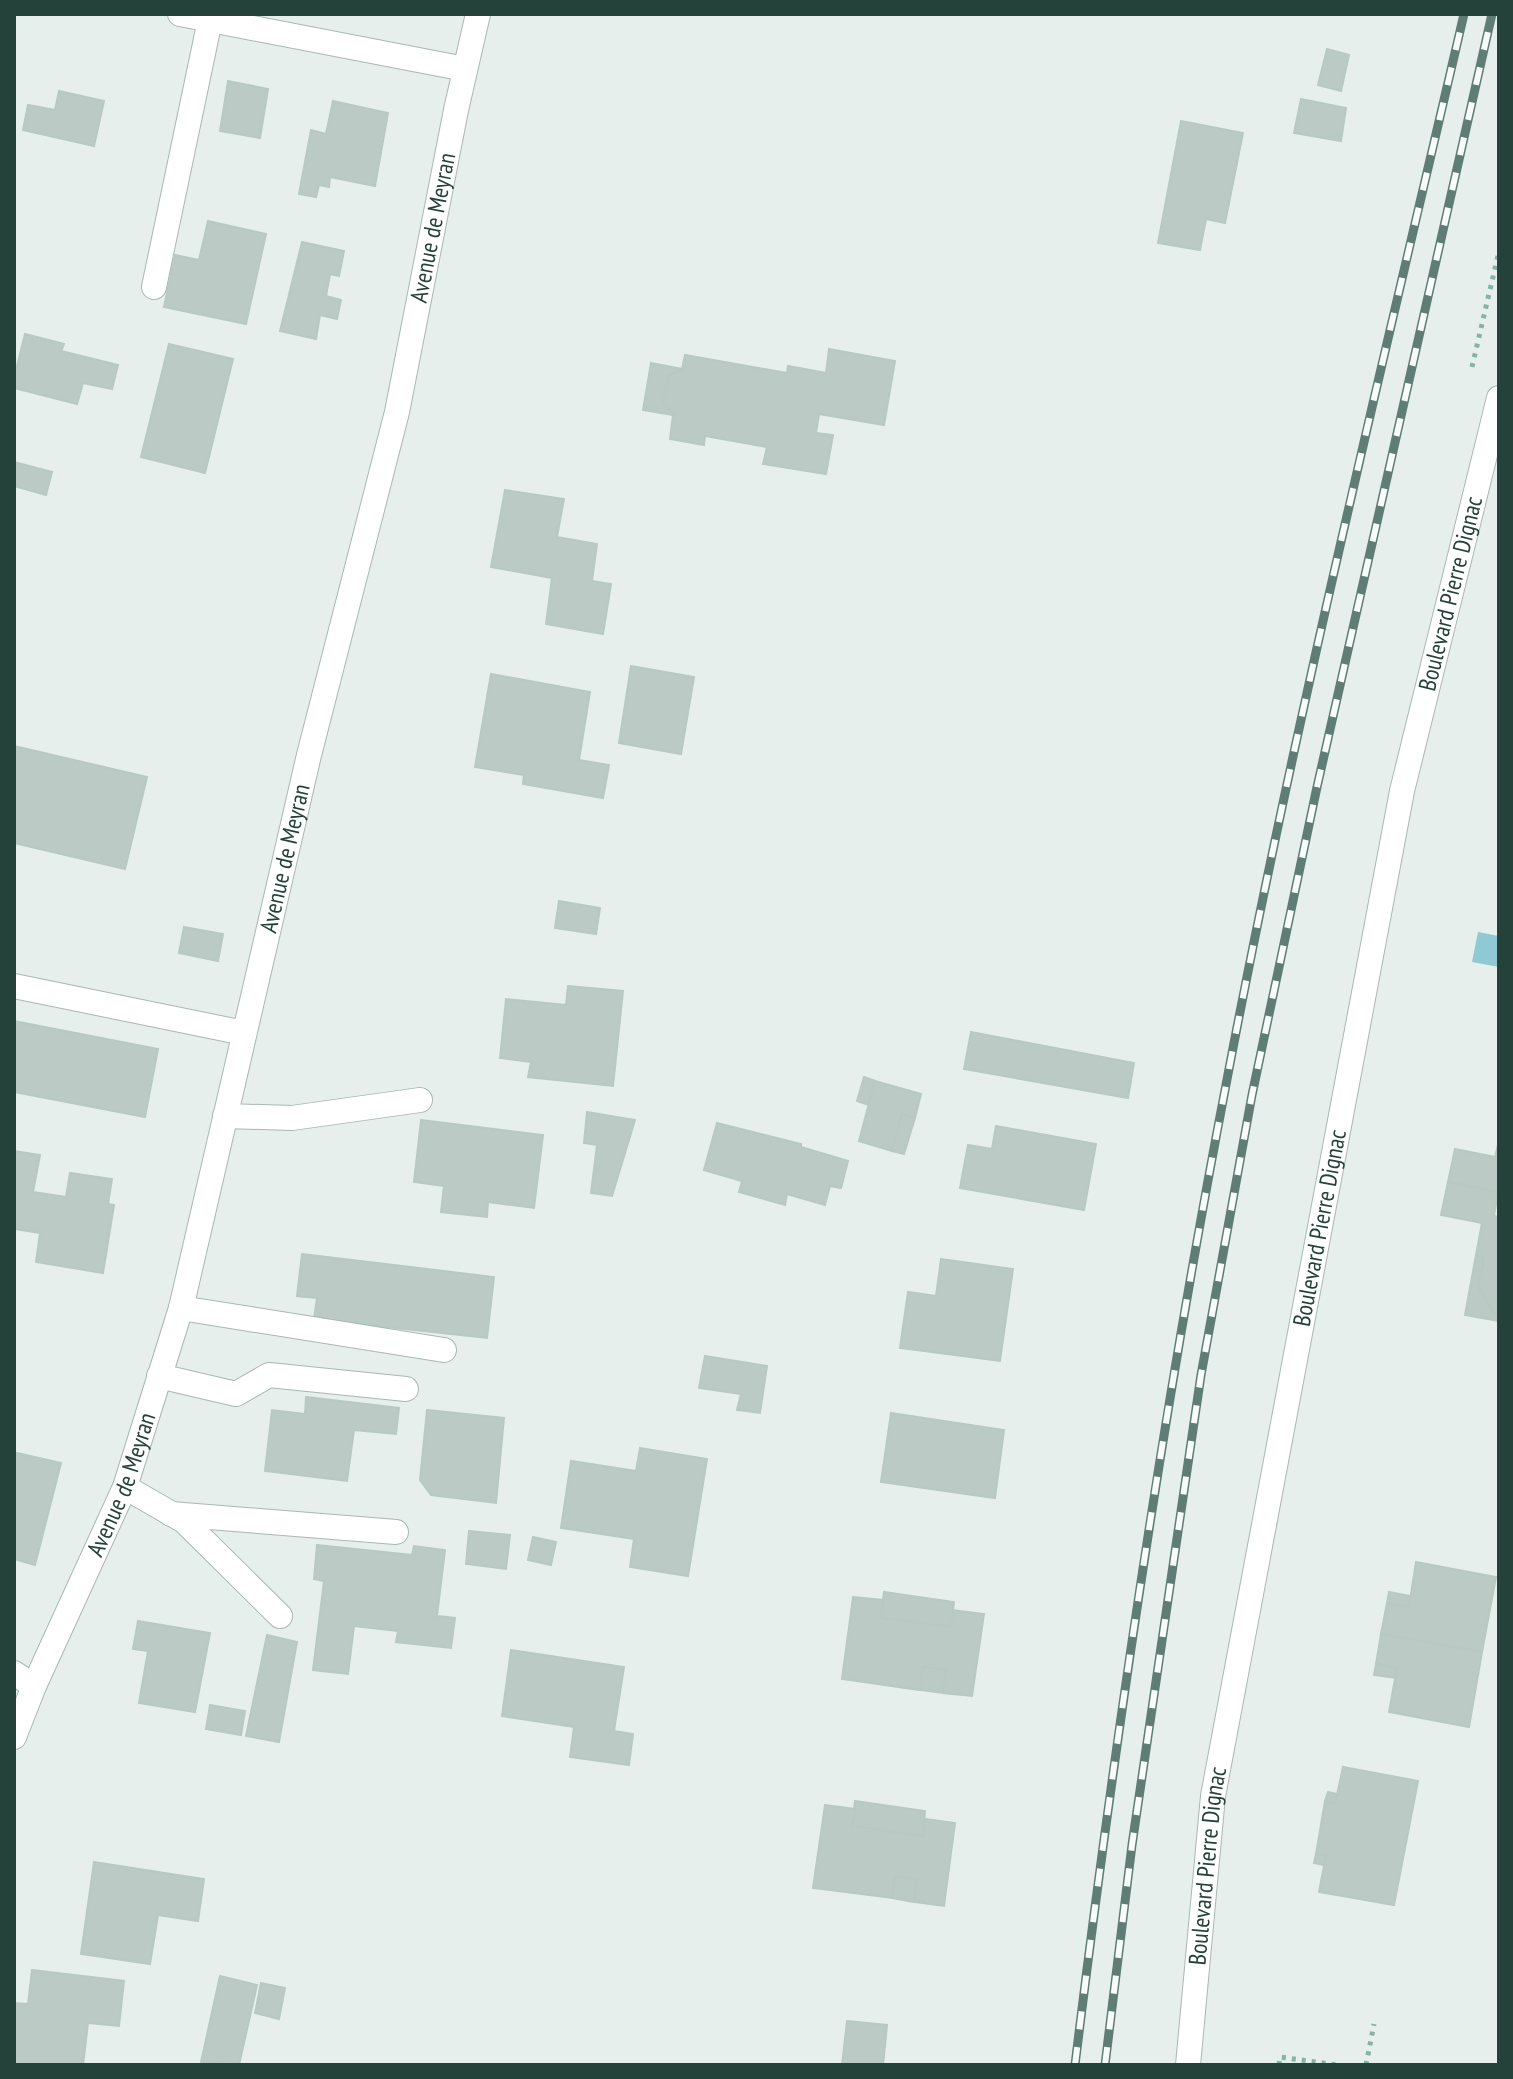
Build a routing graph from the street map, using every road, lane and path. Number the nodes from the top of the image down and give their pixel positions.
1 (180, 14) edge
2 (478, 14) edge
3 (210, 20) junction
4 (465, 69) junction
5 (154, 287) dead end
6 (1499, 398) edge
7 (14, 986) edge
8 (244, 1033) junction
9 (420, 1100) dead end
10 (225, 1116) junction
11 (181, 1308) junction
12 (444, 1350) dead end
13 (159, 1376) junction
14 (406, 1389) dead end
15 (125, 1487) junction
16 (171, 1514) junction
17 (396, 1532) dead end
18 (280, 1616) dead end
19 (24, 1680) edge
20 (14, 1737) edge
21 (1374, 2024) dead end
22 (1188, 2065) edge
23 (1279, 2065) edge
24 (1337, 2065) edge
25 (1366, 2065) edge

1 - 3 street
2 - 4 street, Avenue de Meyran
3 - 4 street
3 - 5 street
4 - 8 street, Avenue de Meyran
6 - 22 street, Boulevard Pierre Dignac
7 - 8 street
8 - 10 street, Avenue de Meyran
9 - 10 street
10 - 11 street, Avenue de Meyran
11 - 12 street
11 - 13 street, Avenue de Meyran
13 - 14 street
13 - 15 street, Avenue de Meyran
15 - 16 street
15 - 19 street, Avenue de Meyran
16 - 17 street
16 - 18 street
19 - 20 street, Avenue de Meyran
21 - 25 path
23 - 24 path

